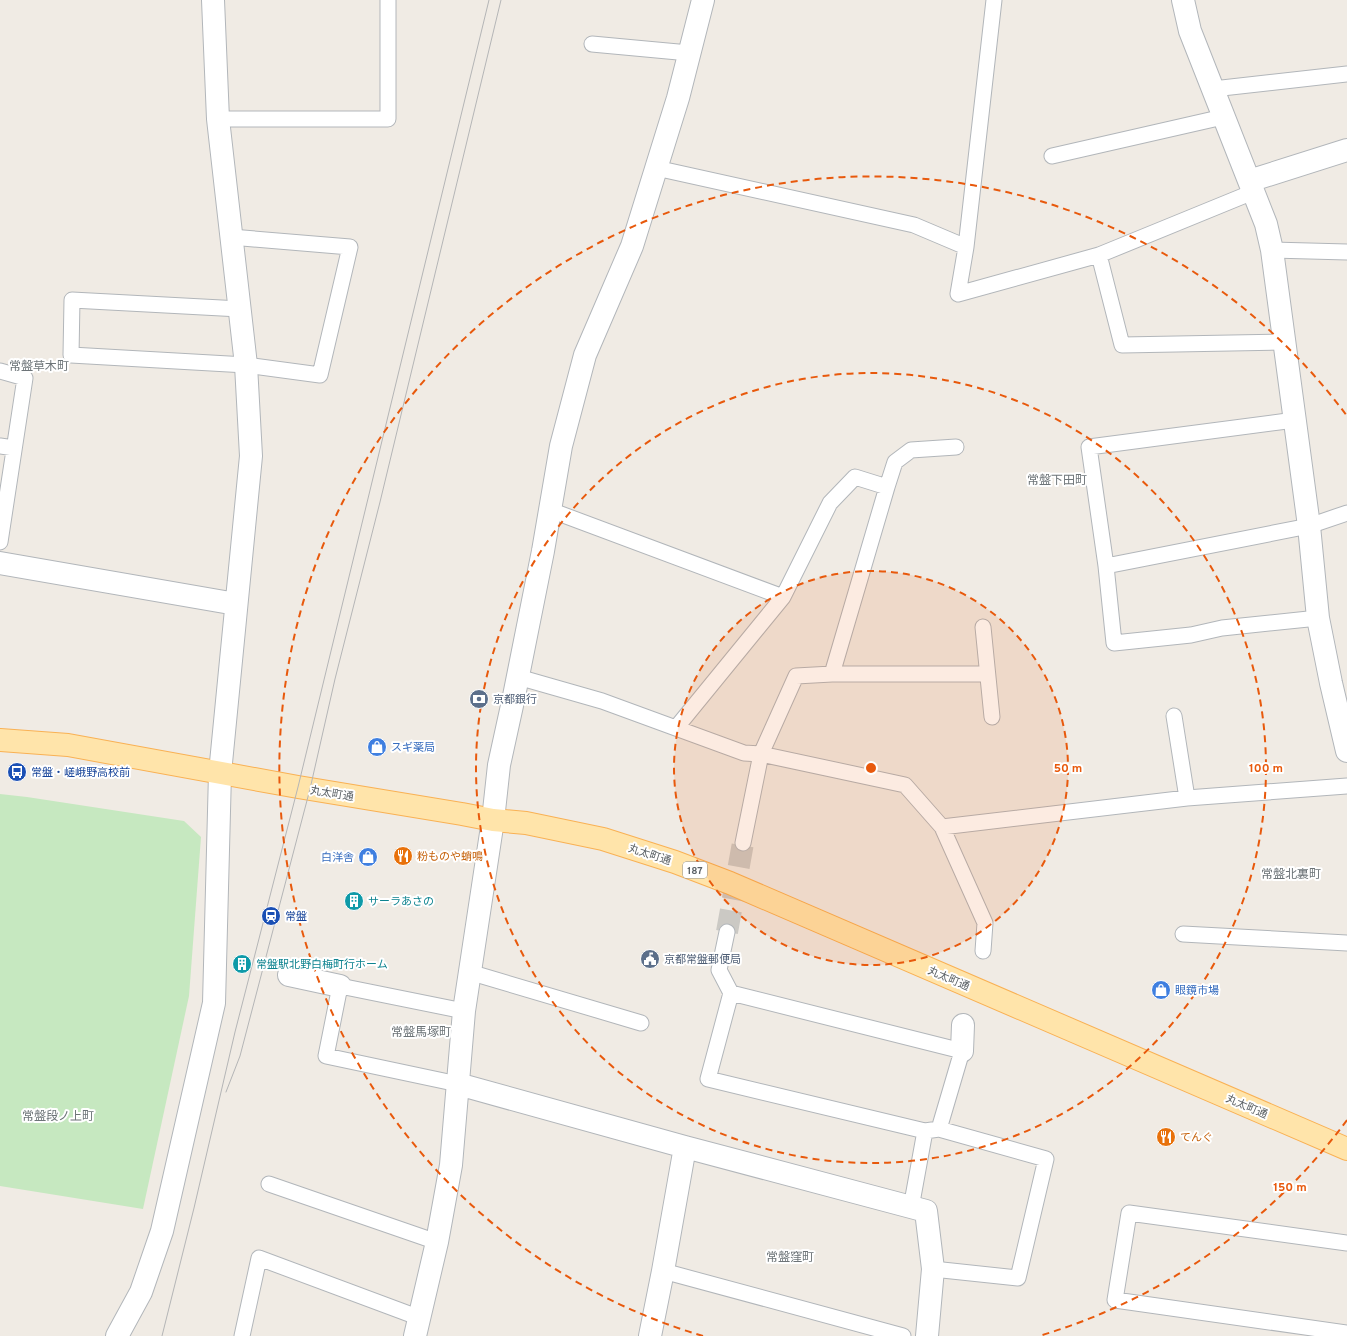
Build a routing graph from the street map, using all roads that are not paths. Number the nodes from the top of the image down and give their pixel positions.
1 (213, 0) edge
2 (388, 0) edge
3 (703, 0) edge
4 (994, 0) edge
5 (1183, 0) edge
6 (592, 44) dead end
7 (689, 53) junction
8 (1347, 74) edge
9 (1212, 89) junction
10 (1223, 117) junction
11 (218, 119) junction
12 (1347, 150) edge
13 (1052, 156) dead end
14 (656, 168) junction
15 (1251, 186) junction
16 (231, 237) junction
17 (966, 247) junction
18 (1272, 250) junction
19 (1347, 252) edge
20 (1099, 255) junction
21 (240, 309) junction
22 (1284, 342) junction
23 (246, 365) junction
24 (0, 371) edge
25 (1295, 420) junction
26 (7, 447) edge
27 (956, 447) dead end
28 (887, 487) junction
29 (550, 510) junction
30 (1347, 513) edge
31 (1309, 526) junction
32 (0, 542) edge
33 (0, 563) edge
34 (1106, 566) junction
35 (783, 597) junction
36 (236, 604) junction
37 (1318, 618) junction
38 (983, 627) dead end
39 (832, 674) junction
40 (987, 674) junction
41 (518, 677) junction
42 (1174, 716) dead end
43 (992, 717) dead end
44 (676, 728) junction
45 (0, 740) edge
46 (1347, 752) edge
47 (761, 754) junction
48 (220, 773) junction
49 (1347, 786) edge
50 (1187, 798) junction
51 (493, 820) junction
52 (942, 827) junction
53 (743, 843) tunnel mouth
54 (727, 932) tunnel mouth
55 (1183, 934) dead end
56 (1347, 943) edge
57 (983, 951) dead end
58 (469, 972) junction
59 (289, 975) dead end
60 (340, 986) junction
61 (731, 993) junction
62 (464, 1011) junction
63 (641, 1023) dead end
64 (963, 1026) dead end
65 (962, 1051) junction
66 (458, 1084) junction
67 (932, 1130) junction
68 (685, 1147) junction
69 (1347, 1149) edge
70 (269, 1184) dead end
71 (911, 1208) junction
72 (437, 1242) junction
73 (1347, 1243) edge
74 (933, 1269) junction
75 (663, 1271) junction
76 (417, 1327) edge
77 (1347, 1333) edge
78 (117, 1336) edge
79 (242, 1336) edge
80 (650, 1336) edge
81 (903, 1336) edge
82 (927, 1336) edge

1 - 11 street
2 - 11 lane
3 - 7 street
4 - 17 lane
5 - 9 street
6 - 7 lane
7 - 14 street
8 - 9 lane
9 - 10 street
10 - 13 lane
10 - 15 street
11 - 16 street
12 - 15 street
14 - 17 lane
14 - 29 street
15 - 18 street
15 - 20 lane
16 - 21 street
16 - 23 lane
17 - 20 lane
18 - 19 lane
18 - 22 street
20 - 22 lane
21 - 23 street
21 - 23 lane
22 - 25 street
23 - 36 street
24 - 26 lane
25 - 31 street
25 - 34 lane
26 - 32 lane
27 - 28 lane
28 - 35 lane
28 - 39 lane
29 - 35 lane
29 - 41 street
30 - 31 lane
31 - 34 lane
31 - 37 street
33 - 36 street
34 - 37 lane
35 - 44 lane
36 - 48 street
37 - 46 street
38 - 40 lane
39 - 40 lane
39 - 47 lane
40 - 43 lane
41 - 44 lane
41 - 51 street
42 - 50 lane
44 - 47 lane
45 - 48 main road, 丸太町通 / 187
47 - 52 lane
47 - 53 lane
48 - 51 main road, 丸太町通 / 187
48 - 78 street
49 - 50 lane
50 - 52 lane
51 - 58 street
51 - 69 main road, 丸太町通 / 187
52 - 57 lane
54 - 61 lane
55 - 56 lane
58 - 62 street
58 - 63 lane
59 - 60 street
60 - 62 lane
60 - 66 lane
61 - 65 lane
61 - 67 lane
62 - 66 street
64 - 65 street
65 - 67 lane
66 - 68 street
66 - 72 street
67 - 71 lane
67 - 74 lane
68 - 71 street
68 - 75 street
70 - 72 lane
71 - 74 street
72 - 76 street
73 - 77 lane
74 - 82 street
75 - 80 street
75 - 81 lane
76 - 79 lane

